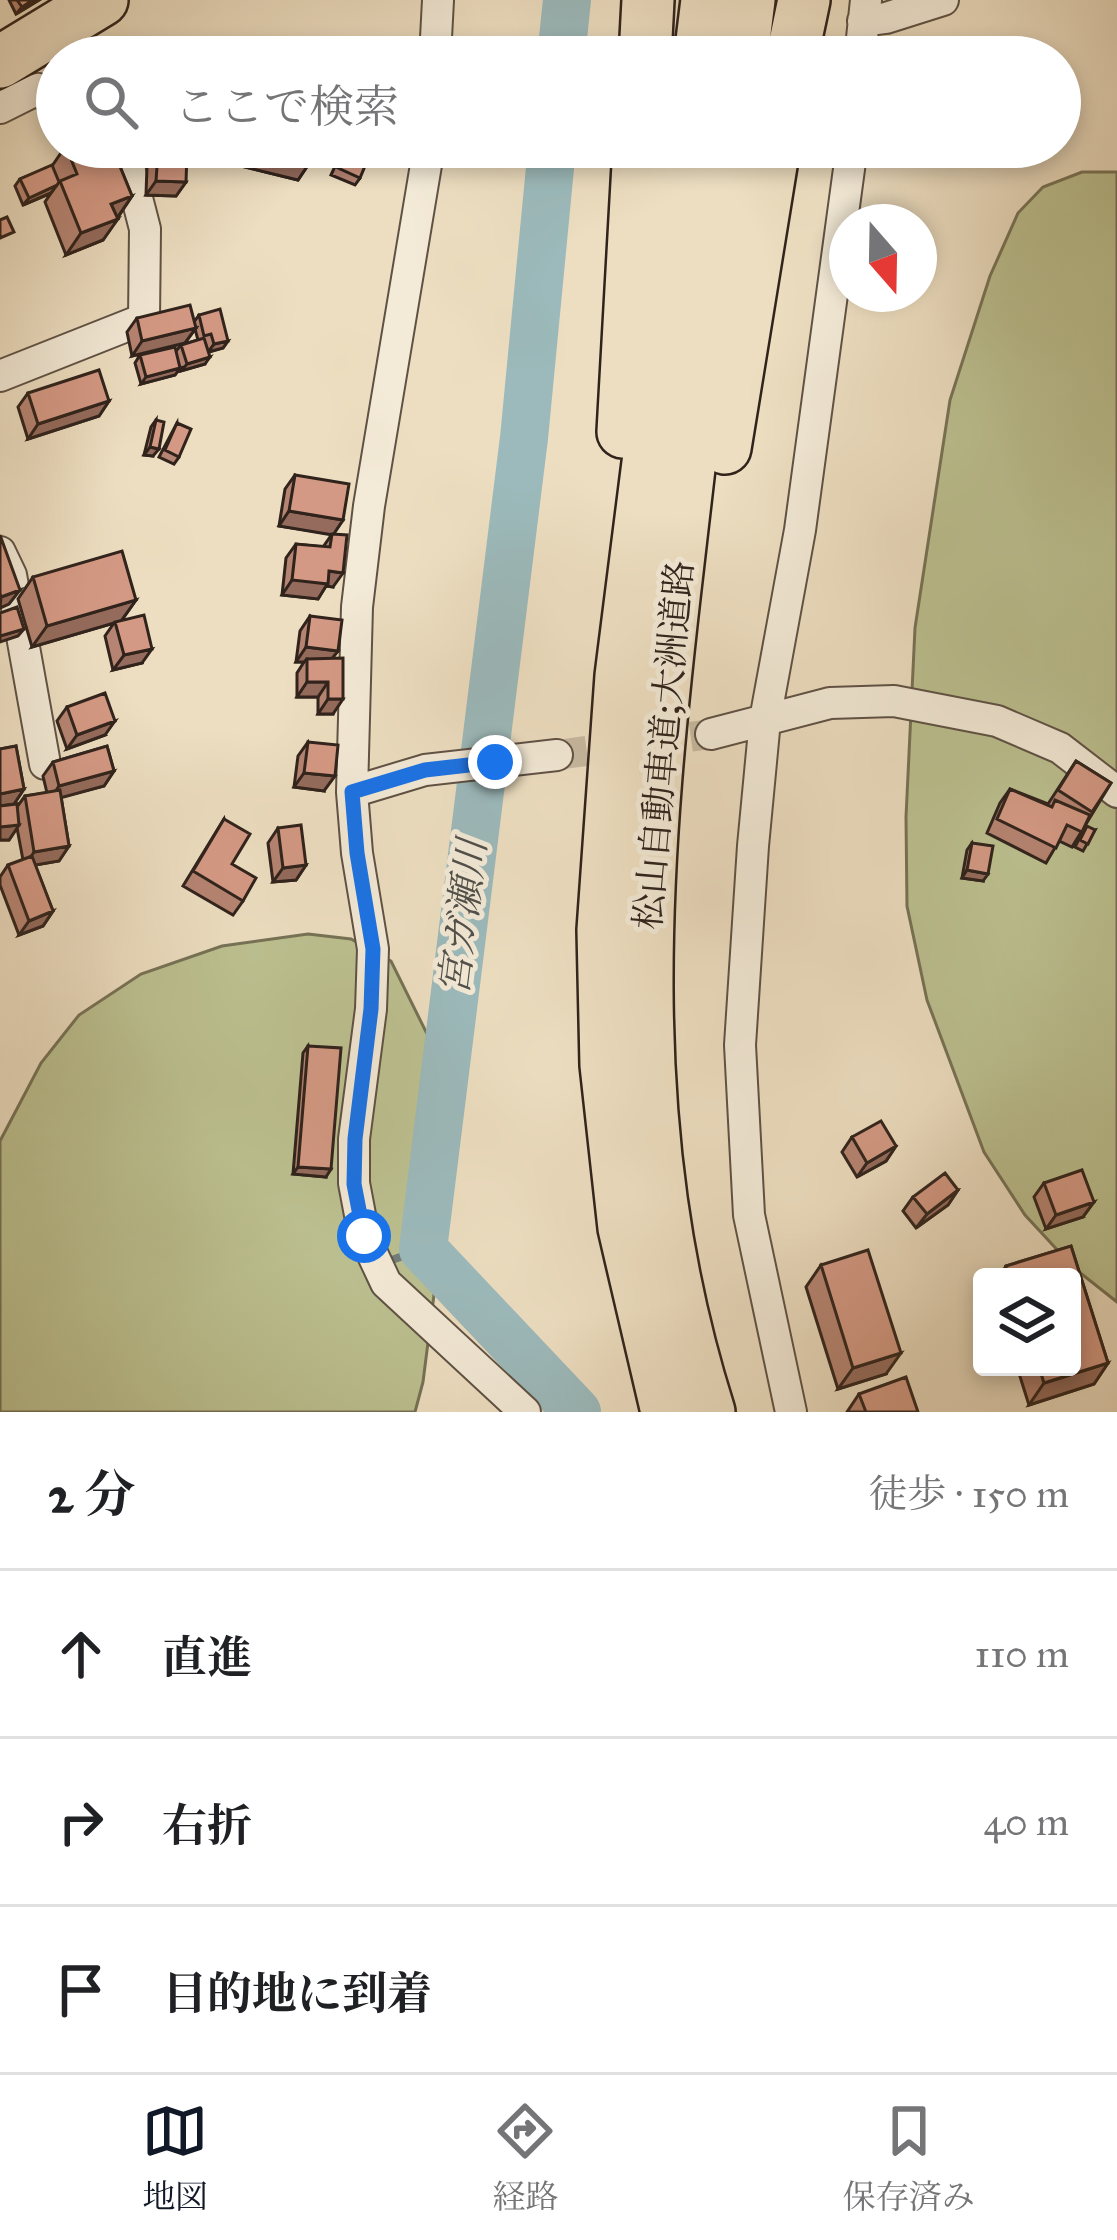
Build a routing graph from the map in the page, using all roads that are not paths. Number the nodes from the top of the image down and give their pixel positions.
1 (102, 0) edge
2 (437, 0) edge
3 (648, 0) edge
4 (707, 0) edge
5 (749, 0) edge
6 (804, 0) edge
7 (944, 0) edge
8 (865, 10) edge
9 (43, 36) edge
10 (436, 36) edge
11 (646, 36) edge
12 (703, 36) edge
13 (745, 36) edge
14 (797, 36) edge
15 (36, 40) edge
16 (0, 62) edge
17 (36, 89) edge
18 (0, 108) edge
19 (129, 168) edge
20 (426, 168) edge
21 (638, 168) edge
22 (685, 168) edge
23 (726, 168) edge
24 (771, 168) edge
25 (849, 168) edge
26 (0, 376) edge
27 (0, 552) edge
28 (765, 719) junction
29 (711, 734) tunnel mouth
30 (557, 755) tunnel mouth
31 (45, 764) dead end
32 (352, 792) junction
33 (1117, 792) edge
34 (603, 930) junction
35 (648, 1060) junction
36 (525, 1412) edge
37 (667, 1412) edge
38 (709, 1412) edge
39 (791, 1412) edge

1 - 9 highway
2 - 10 street
3 - 11 highway
4 - 12 highway
5 - 13 highway
6 - 14 highway
7 - 8 street
15 - 16 highway
17 - 18 street
19 - 26 street
20 - 32 street
21 - 34 highway
22 - 34 highway, 松山自動車道;大洲道路
23 - 35 highway, 松山自動車道;大洲道路
24 - 35 highway
25 - 28 street
27 - 31 street
28 - 29 street
28 - 33 street
28 - 39 street
30 - 32 street
32 - 36 street
34 - 37 highway, 松山自動車道;大洲道路
35 - 38 highway, 松山自動車道;大洲道路

